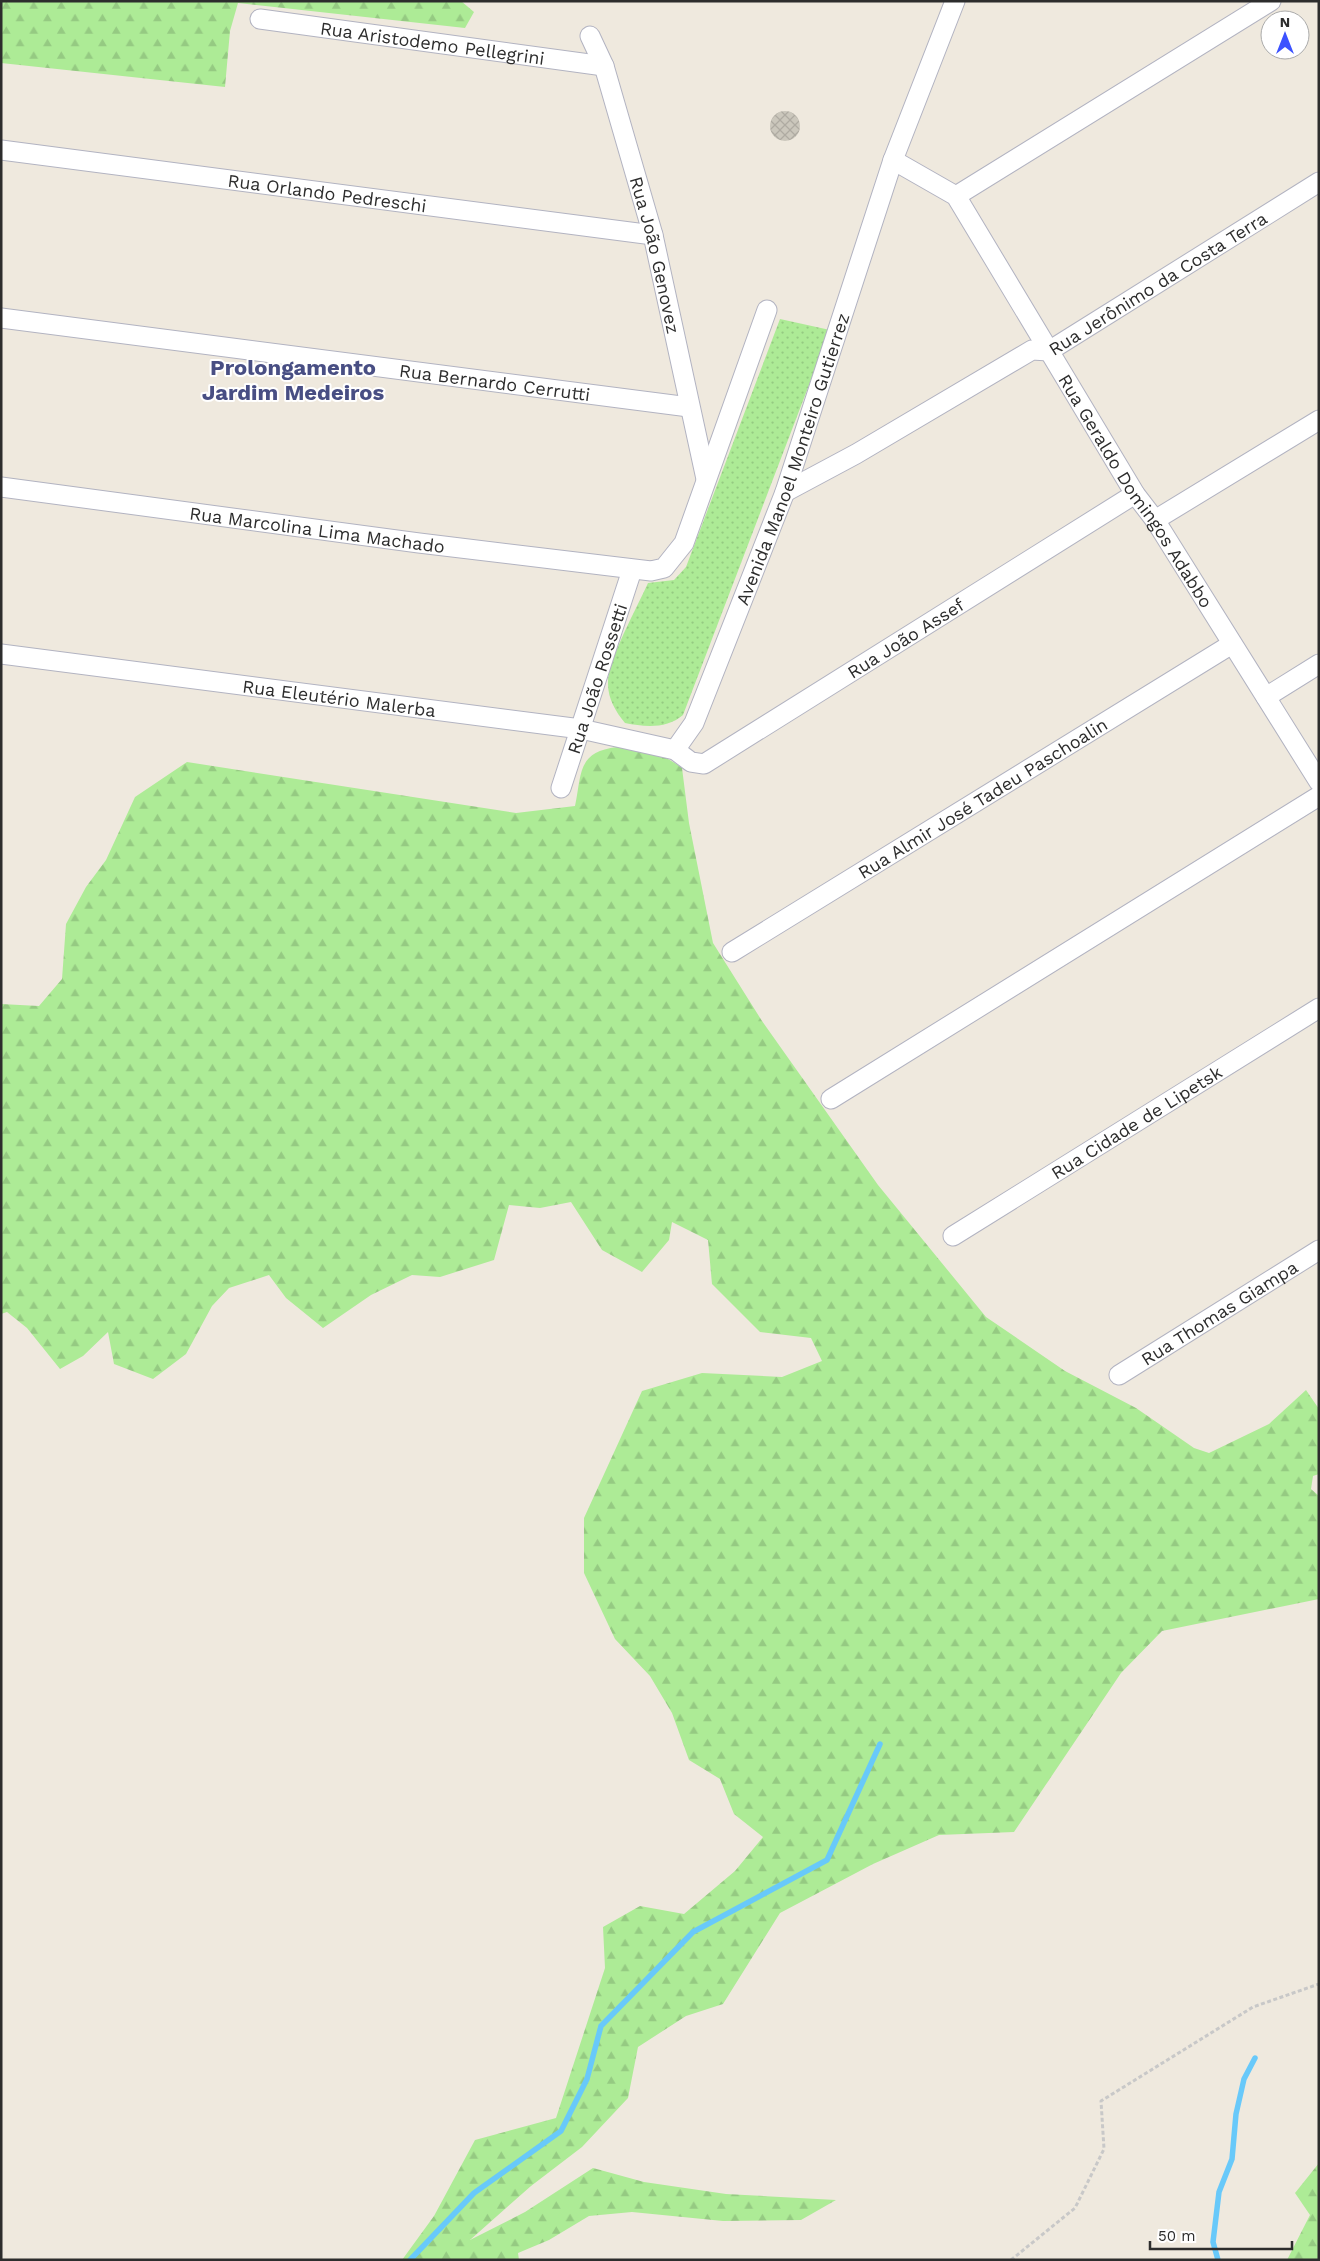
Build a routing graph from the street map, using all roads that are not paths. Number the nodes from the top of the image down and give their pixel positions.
1 (955, 1) edge
2 (1272, 1) edge
3 (260, 19) dead end
4 (590, 36) dead end
5 (604, 66) junction
6 (1, 150) edge
7 (893, 160) junction
8 (1319, 182) edge
9 (956, 196) junction
10 (653, 235) junction
11 (767, 310) dead end
12 (1, 318) edge
13 (1049, 351) junction
14 (689, 407) junction
15 (1319, 420) edge
16 (706, 478) junction
17 (1, 486) edge
18 (785, 492) junction
19 (1135, 494) junction
20 (1155, 520) junction
21 (632, 570) junction
22 (1232, 644) junction
23 (1, 654) edge
24 (1319, 664) edge
25 (1266, 697) junction
26 (581, 729) junction
27 (675, 750) junction
28 (1319, 782) edge
29 (562, 788) dead end
30 (1319, 796) edge
31 (732, 952) dead end
32 (1319, 1008) edge
33 (831, 1099) dead end
34 (953, 1236) dead end
35 (1319, 1250) edge
36 (1119, 1376) dead end

1 - 7 street, Avenida Manoel Monteiro Gutierrez
2 - 9 street
3 - 5 street, Rua Aristodemo Pellegrini
4 - 5 street, Rua João Genovez
5 - 10 street, Rua João Genovez
6 - 10 street, Rua Orlando Pedreschi
7 - 9 street
7 - 18 street, Avenida Manoel Monteiro Gutierrez
8 - 13 street, Rua Jerônimo da Costa Terra
9 - 13 street, Rua Geraldo Domingos Adabbo
10 - 14 street, Rua João Genovez
11 - 16 street, Rua Marcolina Lima Machado
12 - 14 street, Rua Bernardo Cerrutti
13 - 18 street, Rua Jerônimo da Costa Terra
13 - 19 street, Rua Geraldo Domingos Adabbo
14 - 16 street, Rua João Genovez
15 - 20 street
16 - 21 street, Rua Marcolina Lima Machado
17 - 21 street, Rua Marcolina Lima Machado
18 - 27 street, Avenida Manoel Monteiro Gutierrez
19 - 20 street, Rua Geraldo Domingos Adabbo
19 - 27 street, Rua João Assef
20 - 22 street, Rua Geraldo Domingos Adabbo
21 - 26 street, Rua João Rossetti
22 - 25 street, Rua Geraldo Domingos Adabbo
22 - 31 street, Rua Almir José Tadeu Paschoalin
23 - 26 street, Rua Eleutério Malerba
24 - 25 street
25 - 28 street, Rua Geraldo Domingos Adabbo
26 - 27 street, Rua Eleutério Malerba
26 - 29 street, Rua João Rossetti
30 - 33 street
32 - 34 street, Rua Cidade de Lipetsk
35 - 36 street, Rua Thomas Giampa

